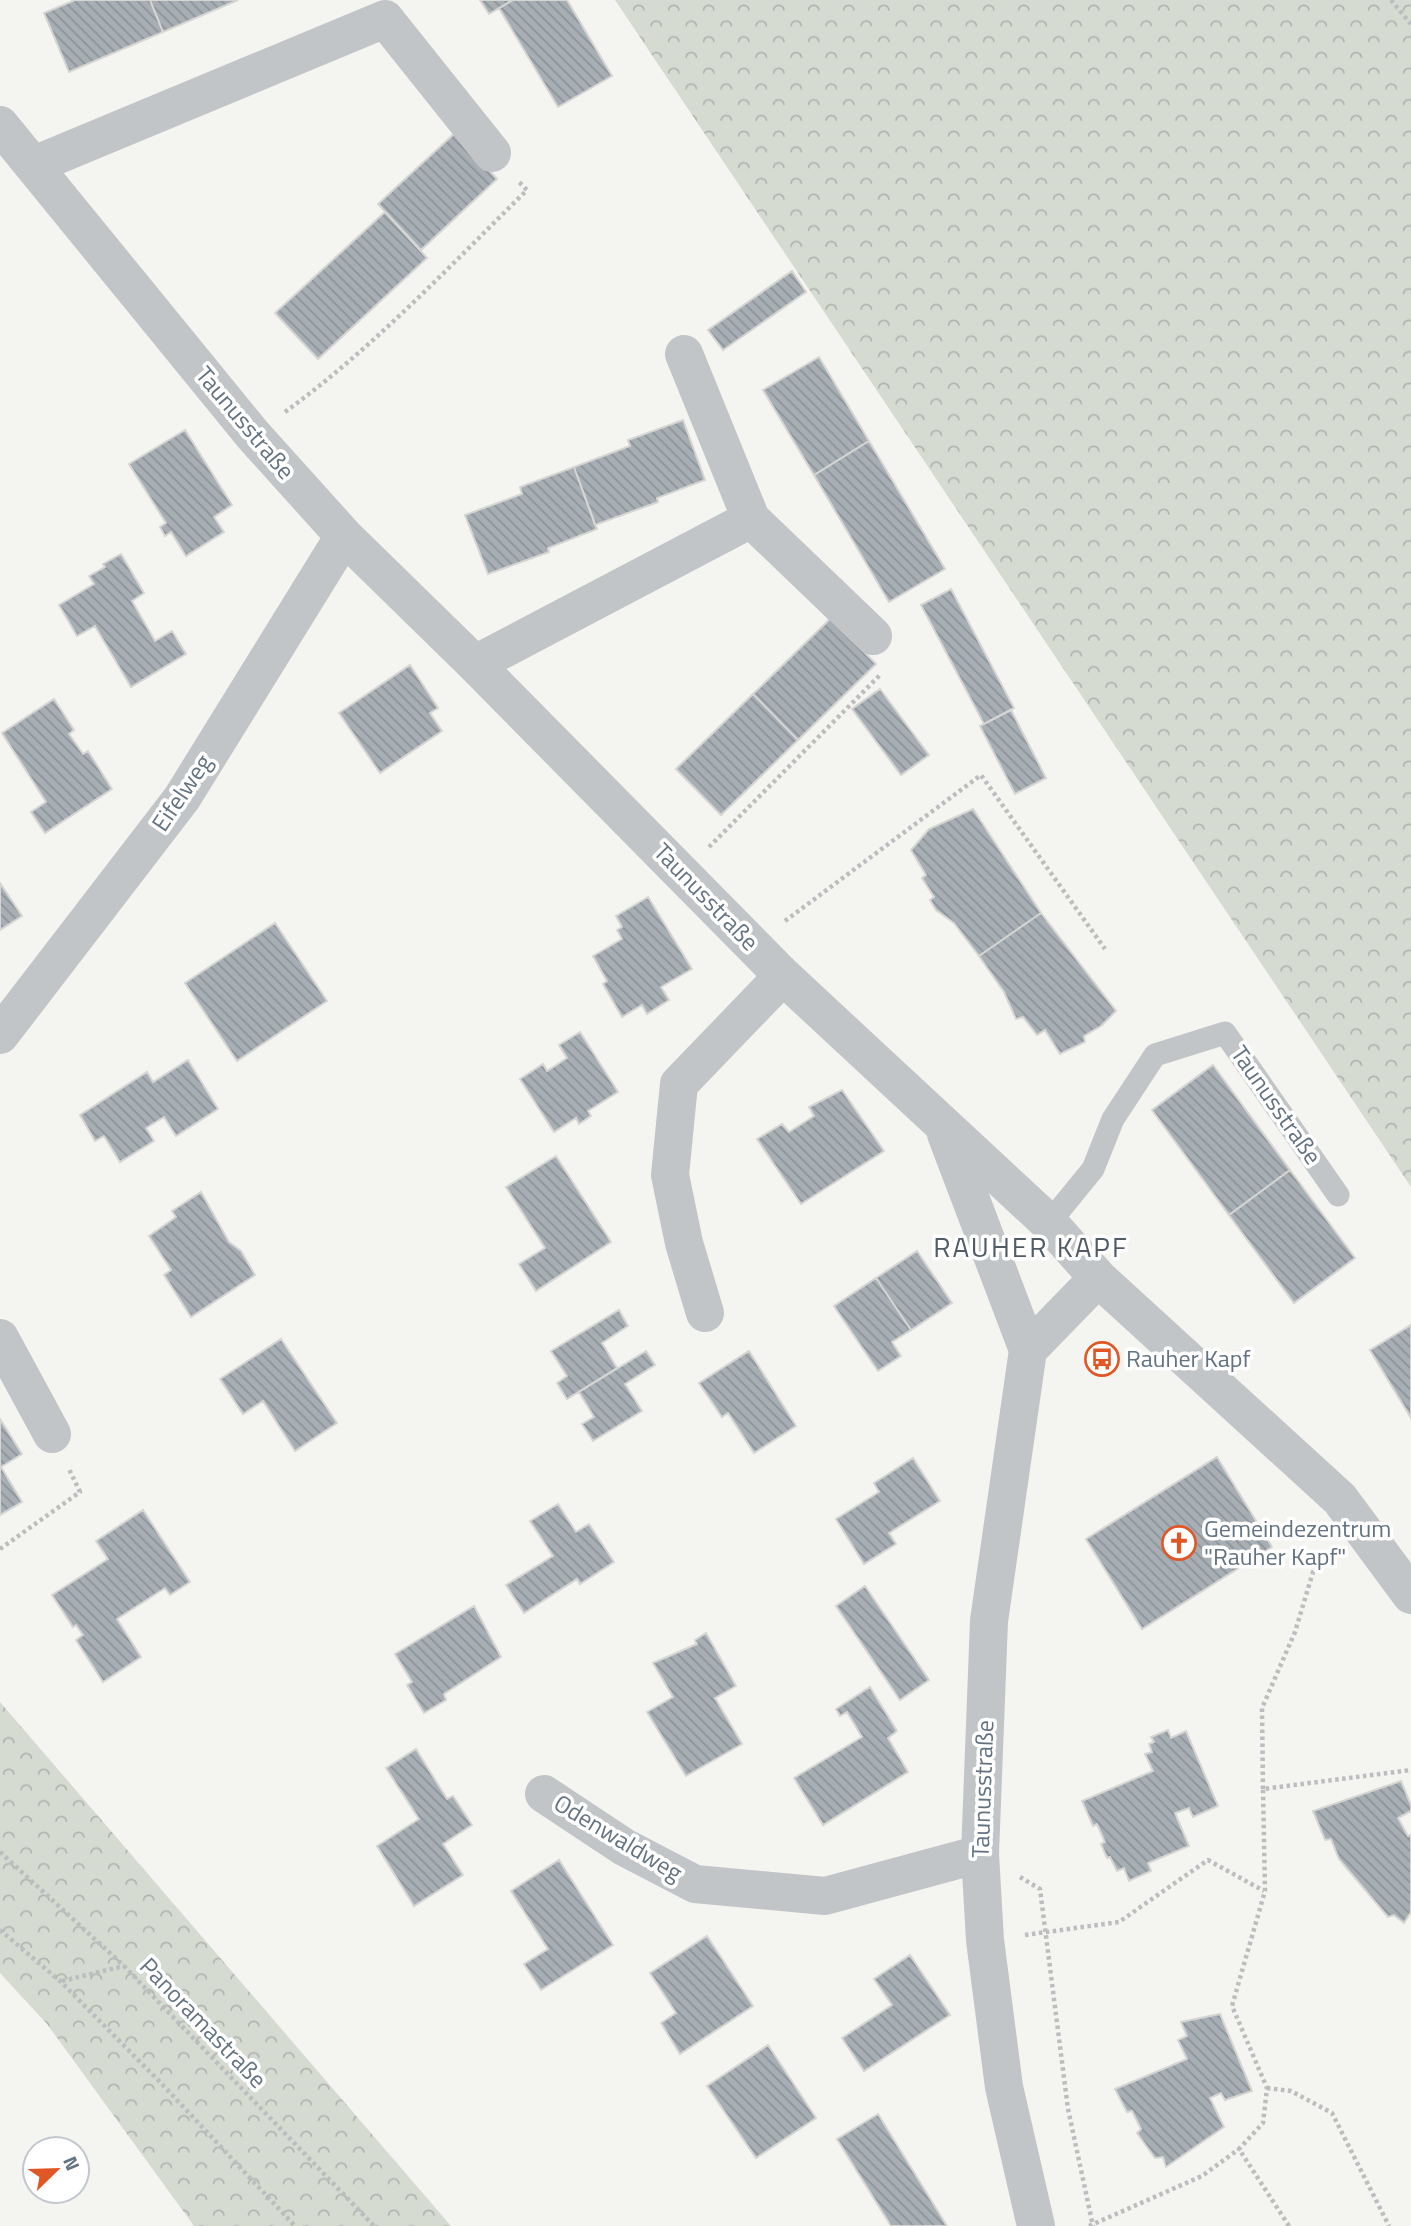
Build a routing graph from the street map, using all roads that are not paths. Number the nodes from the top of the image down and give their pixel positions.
1 (382, 9) edge
2 (0, 125) edge
3 (492, 153) road end
4 (34, 165) junction
5 (684, 354) dead end
6 (751, 519) junction
7 (344, 536) junction
8 (873, 636) dead end
9 (475, 664) junction
10 (783, 976) junction
11 (0, 1035) edge
12 (943, 1126) junction
13 (1338, 1195) dead end
14 (1049, 1223) junction
15 (1098, 1278) junction
16 (705, 1313) dead end
17 (0, 1338) edge
18 (1028, 1350) junction
19 (52, 1434) road end
20 (1411, 1595) edge
21 (544, 1794) dead end
22 (980, 1854) junction
23 (1036, 2226) edge

1 - 3 street
1 - 4 street
2 - 4 street, Taunusstraße
4 - 7 street, Taunusstraße
5 - 6 street
6 - 8 street
6 - 9 street
7 - 9 street, Taunusstraße
7 - 11 street, Eifelweg
9 - 10 street, Taunusstraße
10 - 12 street, Taunusstraße
10 - 16 street
12 - 14 street, Taunusstraße
12 - 18 street, Taunusstraße
13 - 14 lane, Taunusstraße
14 - 15 street, Taunusstraße
15 - 18 street
15 - 20 street, Taunusstraße
17 - 19 street
18 - 22 street, Taunusstraße
21 - 22 street, Odenwaldweg
22 - 23 street, Taunusstraße

